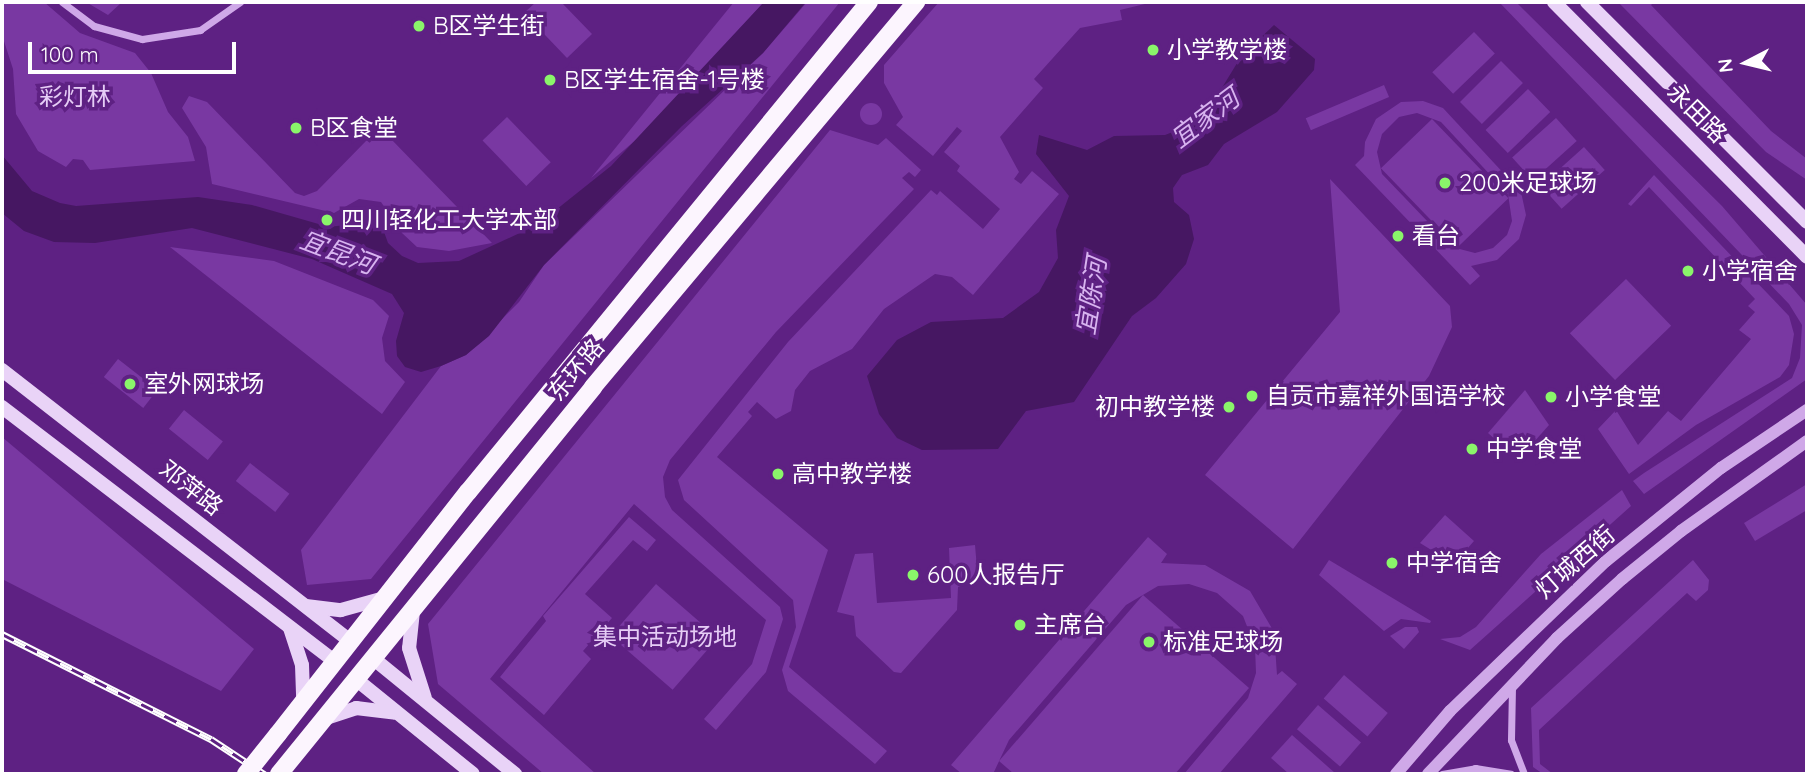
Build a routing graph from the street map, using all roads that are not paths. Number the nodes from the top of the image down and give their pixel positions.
1 (62, 2) edge
2 (240, 2) edge
3 (869, 2) edge
4 (916, 2) edge
5 (1554, 2) edge
6 (1587, 2) edge
7 (1807, 222) edge
8 (1807, 257) edge
9 (2, 370) edge
10 (2, 407) edge
11 (1807, 410) edge
12 (1807, 441) edge
13 (386, 597) junction
14 (305, 606) junction
15 (413, 611) junction
16 (290, 627) junction
17 (352, 642) junction
18 (374, 659) junction
19 (335, 662) junction
20 (357, 680) junction
21 (1512, 684) junction
22 (303, 702) junction
23 (427, 703) junction
24 (399, 714) junction
25 (324, 719) junction
26 (246, 774) edge
27 (279, 774) edge
28 (473, 774) edge
29 (515, 774) edge
30 (1396, 774) edge
31 (1428, 774) edge
32 (1442, 774) edge
33 (1511, 774) edge
34 (1524, 774) edge

1 - 2 street
3 - 13 highway, 东环路
4 - 15 highway, 东环路
5 - 8 main road, 永田路
6 - 7 main road, 永田路
9 - 14 main road, 邓萍路
10 - 16 main road, 邓萍路
11 - 30 street, 灯城西街
12 - 21 street, 灯城西街
13 - 14 main road
13 - 17 highway, 东环路
14 - 17 main road, 邓萍路
15 - 18 highway, 东环路
15 - 23 main road
16 - 19 main road, 邓萍路
16 - 22 main road
17 - 19 highway, 东环路
18 - 20 highway, 东环路
18 - 23 main road
19 - 22 highway, 东环路
20 - 24 main road
20 - 25 highway, 东环路
21 - 31 street, 灯城西街
21 - 34 street
22 - 26 highway, 东环路, bridge
23 - 29 main road
24 - 25 main road
24 - 28 main road
25 - 27 highway, 东环路
32 - 33 street

